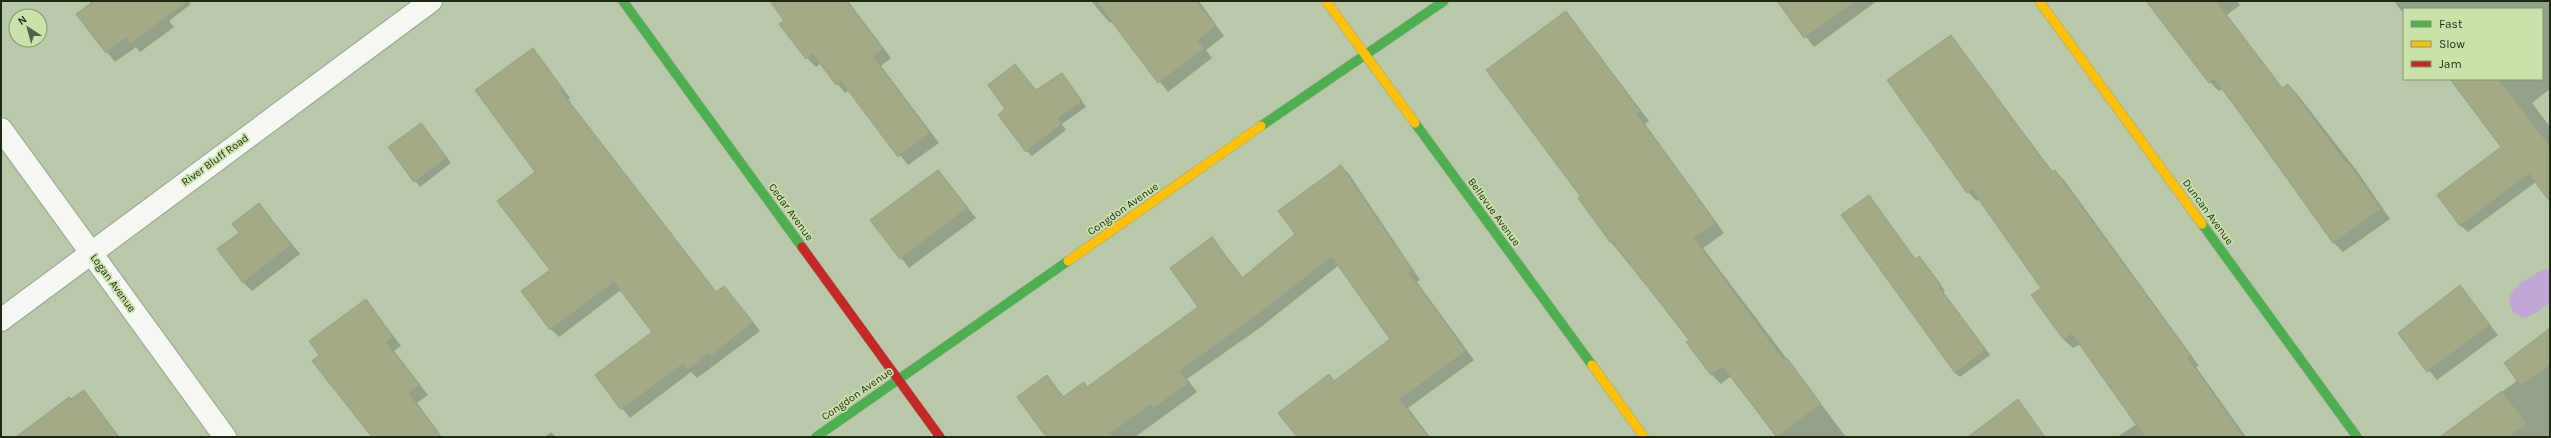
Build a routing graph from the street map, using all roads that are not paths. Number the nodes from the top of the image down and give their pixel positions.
1 (431, 1) edge
2 (623, 1) edge
3 (1326, 1) edge
4 (1444, 1) edge
5 (2039, 1) edge
6 (1364, 54) junction
7 (1, 129) edge
8 (90, 252) junction
9 (1, 320) edge
10 (899, 380) junction
11 (225, 437) edge
12 (816, 437) edge
13 (940, 437) edge
14 (1644, 437) edge
15 (2357, 437) edge

1 - 8 street, River Bluff Road
2 - 10 street, Cedar Avenue
3 - 6 street, Bellevue Avenue
4 - 6 street, Congdon Avenue
5 - 15 street, Duncan Avenue
6 - 10 street, Congdon Avenue
6 - 14 street, Bellevue Avenue
7 - 8 street, Logan Avenue
8 - 9 street, River Bluff Road
8 - 11 street, Logan Avenue
10 - 12 street, Congdon Avenue
10 - 13 street, Cedar Avenue

